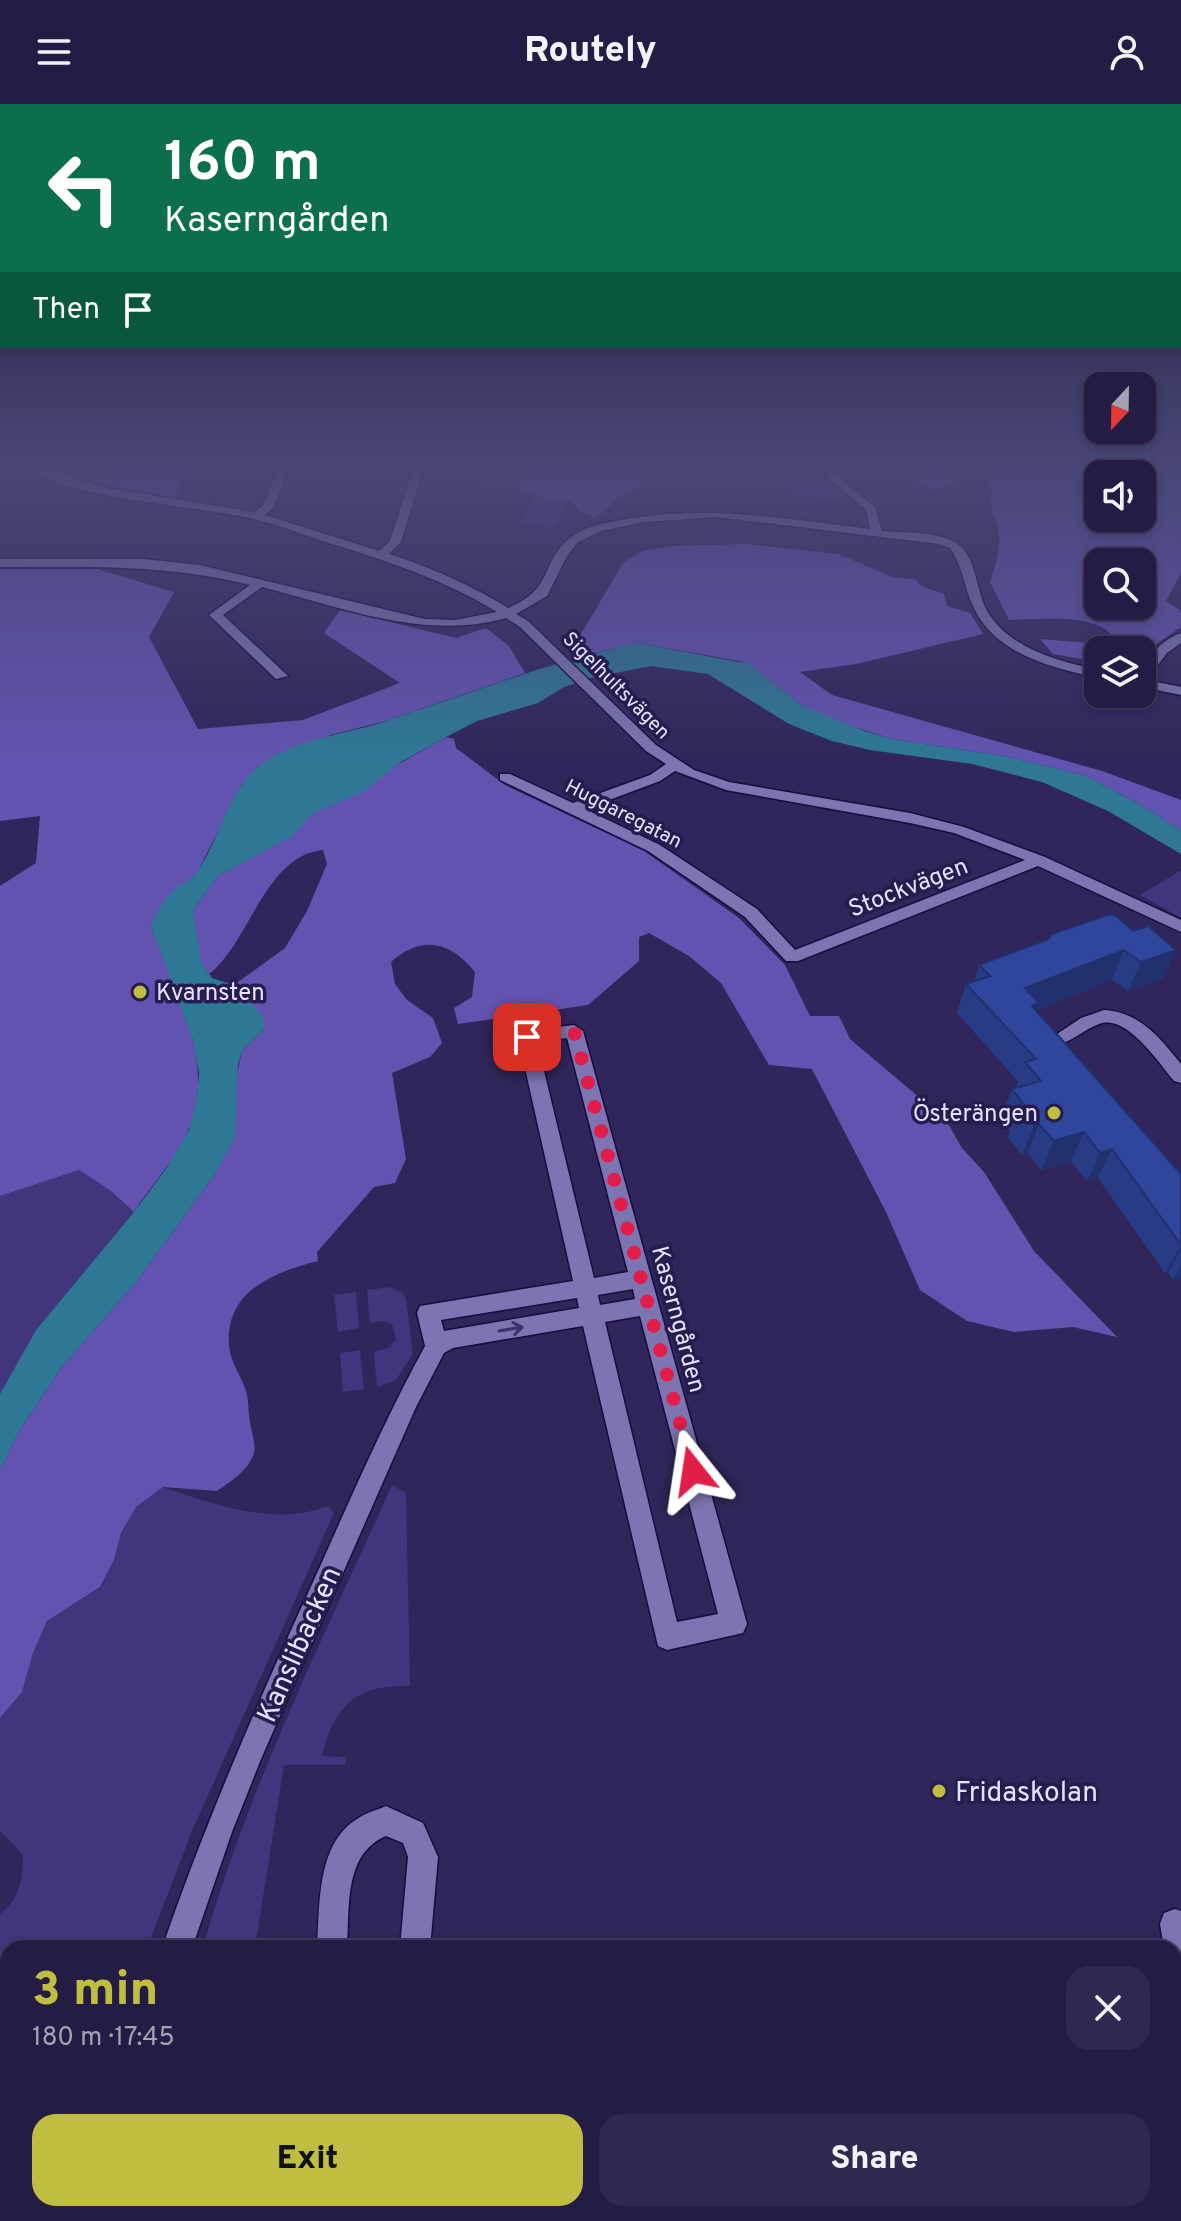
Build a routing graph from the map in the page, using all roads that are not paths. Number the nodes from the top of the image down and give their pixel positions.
1 (160, 565) edge
2 (408, 565) edge
3 (557, 565) edge
4 (963, 565) edge
5 (262, 582) junction
6 (505, 611) junction
7 (1181, 637) edge
8 (1156, 659) edge
9 (1084, 670) edge
10 (281, 676) dead end
11 (1156, 684) edge
12 (1181, 691) edge
13 (674, 765) junction
14 (505, 777) dead end
15 (569, 810) junction
16 (1039, 860) junction
17 (1181, 927) edge
18 (792, 957) joint
19 (1060, 1038) edge
20 (1181, 1076) edge
21 (641, 1279) junction
22 (586, 1288) junction
23 (648, 1306) junction
24 (592, 1316) junction
25 (436, 1346) junction
26 (180, 1940) edge
27 (333, 1940) edge
28 (416, 1940) edge

1 - 5 street
2 - 6 street, Sigelhultsvägen
3 - 6 street
4 - 9 street
5 - 6 street
5 - 10 street
6 - 13 street, Sigelhultsvägen
7 - 8 street
11 - 12 street
13 - 15 street
13 - 16 street, Sigelhultsvägen
14 - 15 street, Huggaregatan
15 - 18 street, Huggaregatan
16 - 17 street, Sigelhultsvägen
16 - 18 street, Stockvägen
19 - 20 street
21 - 22 street
21 - 22 street, Kaserngården
21 - 23 street, Kaserngården
22 - 24 street, Kaserngården
22 - 25 street
23 - 24 street
23 - 24 street, Kaserngården
25 -> 24 street
25 - 26 street, Kanslibacken
27 - 28 street

